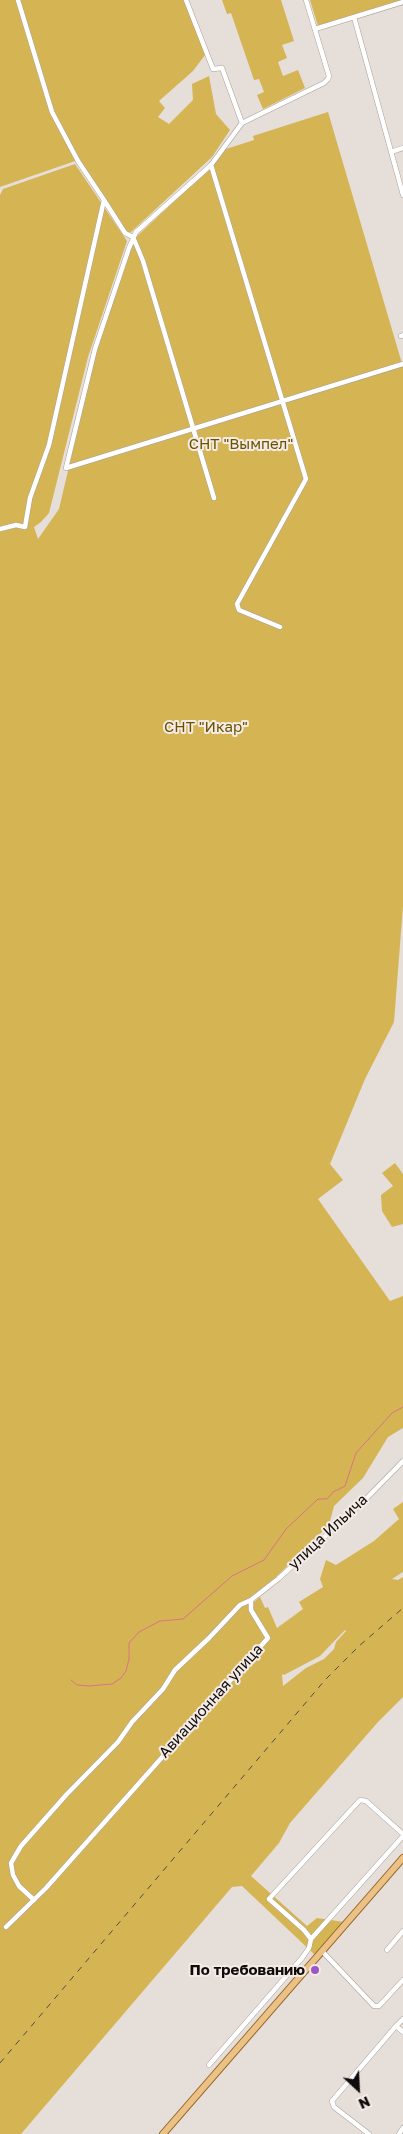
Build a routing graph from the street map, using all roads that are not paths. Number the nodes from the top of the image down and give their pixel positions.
1 (18, 0) edge
2 (186, 0) edge
3 (306, 0) edge
4 (403, 2) edge
5 (354, 17) junction
6 (315, 29) junction
7 (242, 123) junction
8 (403, 148) edge
9 (391, 152) junction
10 (210, 165) junction
11 (403, 194) edge
12 (104, 200) junction
13 (133, 237) junction
14 (403, 364) edge
15 (282, 401) junction
16 (193, 429) junction
17 (214, 498) dead end
18 (0, 528) edge
19 (280, 627) dead end
20 (403, 1461) edge
21 (251, 1600) junction
22 (403, 1835) edge
23 (403, 1858) edge
24 (34, 1900) junction
25 (6, 1927) dead end
26 (403, 1931) edge
27 (312, 1939) junction
28 (309, 1948) junction
29 (387, 1950) dead end
30 (320, 1953) junction
31 (403, 1980) edge
32 (403, 2018) edge
33 (396, 2026) junction
34 (403, 2032) edge
35 (209, 2065) dead end
36 (403, 2128) edge
37 (163, 2134) edge
38 (369, 2134) edge
39 (398, 2134) edge

1 - 12 street
2 - 7 street
3 - 6 street
4 - 5 street
5 - 6 street
5 - 9 street
6 - 7 street
7 - 10 street
8 - 9 street
9 - 11 street
10 - 13 street
10 - 15 street
12 - 13 street
12 - 18 street
13 - 16 street
13 - 16 street
14 - 15 street
15 - 16 street
15 - 19 street
16 - 17 street
20 - 21 street, улица Ильича
21 - 24 street, Авиационная улица
21 - 24 street
22 - 27 street
22 - 27 street
23 - 30 main road
24 - 25 street, Авиационная улица
26 - 29 street
27 - 28 street
28 - 30 street
28 - 35 street
30 - 31 street
30 - 37 main road
32 - 33 street
33 - 34 street
33 - 38 street
36 - 39 street

